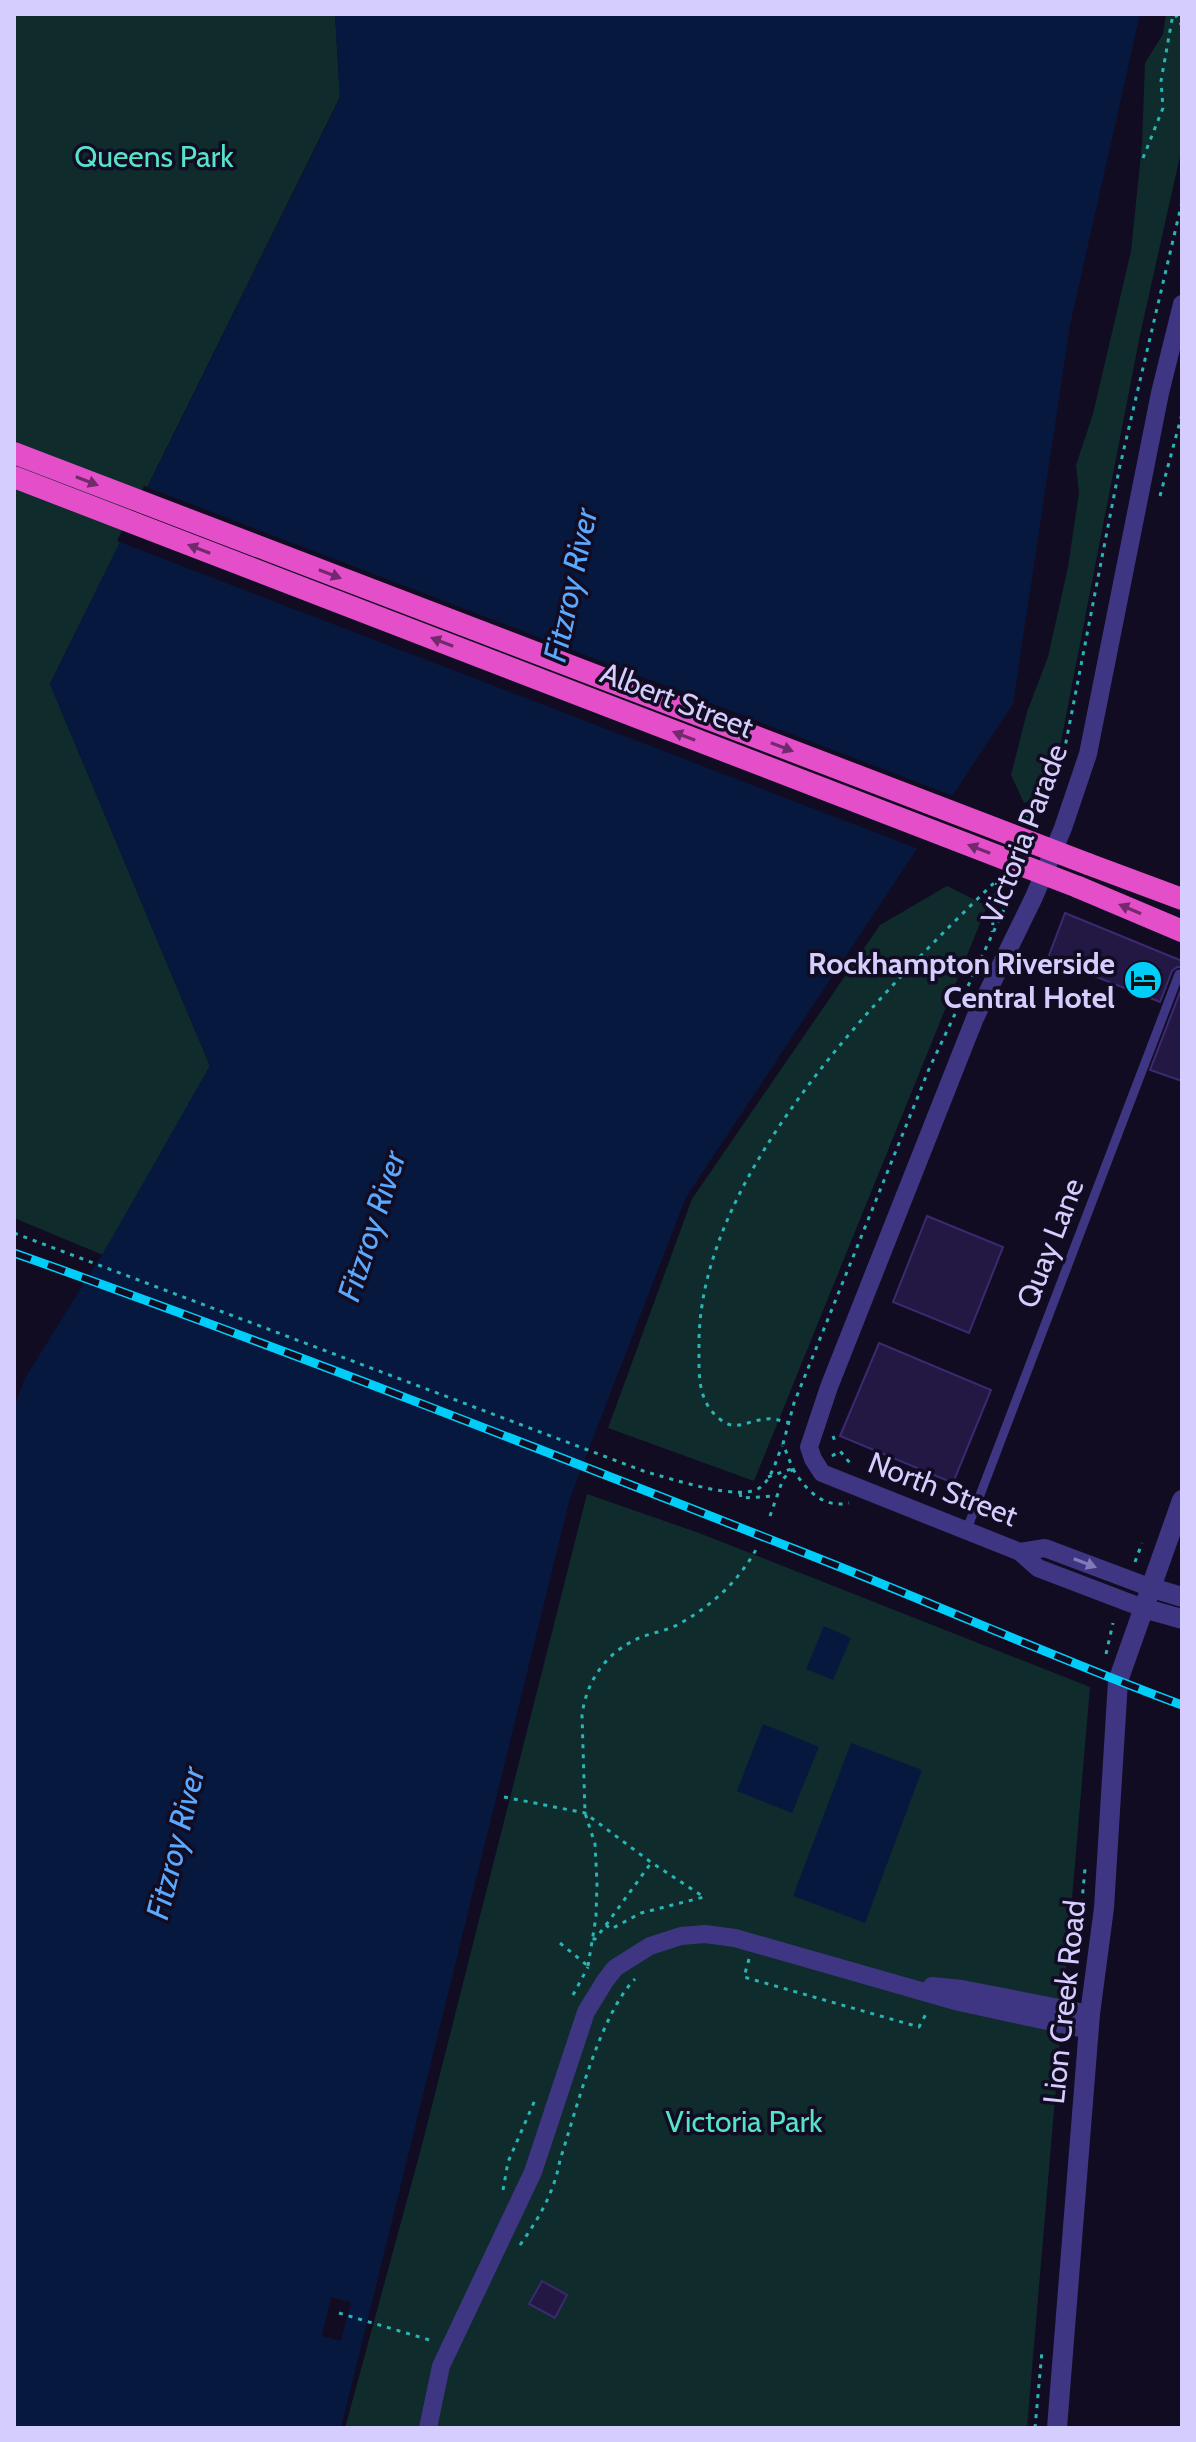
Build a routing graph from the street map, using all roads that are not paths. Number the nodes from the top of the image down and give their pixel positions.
1 (1182, 304) edge
2 (14, 453) edge
3 (14, 477) edge
4 (1182, 899) edge
5 (1182, 931) edge
6 (1179, 974) dead end
7 (844, 1483) joint
8 (1182, 1500) edge
9 (967, 1529) junction
10 (1020, 1552) junction
11 (1149, 1587) junction
12 (1182, 1597) edge
13 (1143, 1608) junction
14 (1182, 1619) edge
15 (1090, 2022) junction
16 (428, 2428) edge
17 (1057, 2428) edge

1 - 7 street, Victoria Parade
2 -> 4 highway, Albert Street, bridge
5 -> 3 highway, Albert Street, bridge
6 - 9 lane, Quay Lane
7 - 9 street, North Street
8 - 11 street, Lion Creek Road
9 - 10 street, North Street
10 -> 11 street, North Street
10 - 13 street, North Street
11 - 12 street, North Street
11 - 13 street, Lion Creek Road
13 - 14 street, North Street
13 - 15 street, Lion Creek Road
15 - 16 street
15 - 17 street, Lion Creek Road

